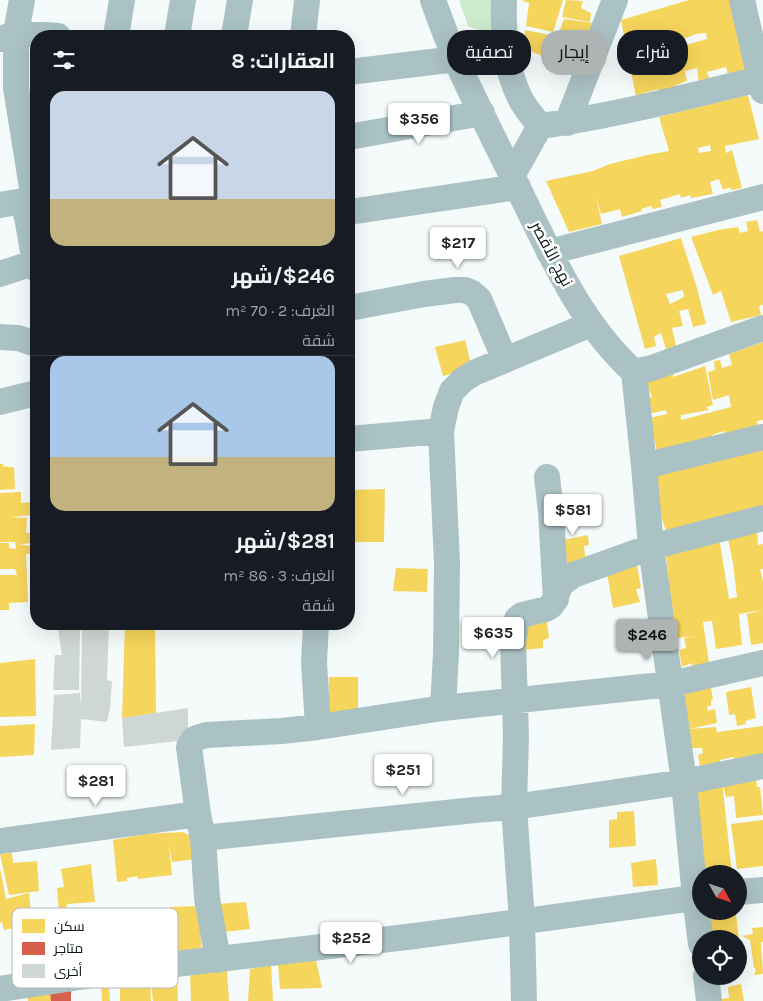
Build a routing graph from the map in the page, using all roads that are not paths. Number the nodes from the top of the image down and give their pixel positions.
1 (22, 0) edge
2 (122, 0) edge
3 (183, 0) edge
4 (240, 0) edge
5 (307, 0) edge
6 (433, 0) edge
7 (504, 0) edge
8 (615, 0) edge
9 (742, 0) edge
10 (117, 30) edge
11 (178, 30) edge
12 (235, 30) edge
13 (304, 30) edge
14 (8, 36) edge
15 (30, 36) edge
16 (447, 36) edge
17 (447, 60) edge
18 (355, 71) edge
19 (464, 75) edge
20 (762, 82) edge
21 (482, 113) junction
22 (19, 122) edge
23 (567, 123) junction
24 (540, 126) junction
25 (355, 136) edge
26 (515, 182) junction
27 (763, 196) edge
28 (23, 202) edge
29 (355, 211) edge
30 (30, 233) edge
31 (549, 252) junction
32 (30, 266) edge
33 (0, 274) edge
34 (355, 307) edge
35 (591, 324) junction
36 (763, 328) edge
37 (0, 337) edge
38 (30, 342) edge
39 (505, 360) junction
40 (634, 372) junction
41 (30, 395) edge
42 (0, 402) edge
43 (441, 431) junction
44 (763, 437) edge
45 (355, 438) edge
46 (644, 466) junction
47 (547, 477) dead end
48 (763, 518) edge
49 (651, 547) junction
50 (556, 599) junction
51 (316, 630) edge
52 (763, 663) edge
53 (671, 684) junction
54 (516, 701) junction
55 (443, 708) junction
56 (318, 727) junction
57 (763, 766) edge
58 (684, 782) junction
59 (514, 808) junction
60 (200, 826) junction
61 (0, 841) edge
62 (694, 865) edge
63 (763, 890) edge
64 (748, 891) edge
65 (692, 898) edge
66 (522, 921) junction
67 (218, 960) junction
68 (178, 964) edge
69 (707, 985) edge
70 (0, 989) edge
71 (6, 1001) edge
72 (524, 1001) edge
73 (709, 1001) edge

1 - 14 street
2 - 10 street
3 - 11 street
4 - 12 street
5 - 13 street
6 - 16 street, نهج الأقصر
7 - 24 street
8 - 23 street
9 - 20 street
14 - 15 street
14 - 22 street
17 - 18 street
19 - 21 street, نهج الأقصر
20 - 23 street
21 - 25 street
21 - 26 street, نهج الأقصر
22 - 28 street
23 - 24 street
24 - 26 street
26 - 29 street
26 - 31 street, نهج الأقصر
27 - 31 street
28 - 30 street
31 - 35 street, نهج الأقصر
32 - 33 street
34 - 39 street
35 - 39 street
35 - 40 street, نهج الأقصر
36 - 40 street
37 - 38 street
39 - 43 street
40 - 46 street
41 - 42 street
43 - 45 street
43 - 55 street
44 - 46 street
46 - 49 street
47 - 50 street
48 - 49 street
49 - 50 street
49 - 53 street
50 - 54 street
51 - 56 street
52 - 53 street
53 - 54 street
53 - 58 street
54 - 55 street
54 - 59 street
55 - 56 street
56 - 60 street
57 - 58 street
58 - 59 street
58 - 62 street
59 - 60 street
59 - 66 street
60 - 61 street
60 - 67 street
63 - 64 street
65 - 66 street
66 - 67 street
66 - 72 street
67 - 68 street
69 - 73 street
70 - 71 street

